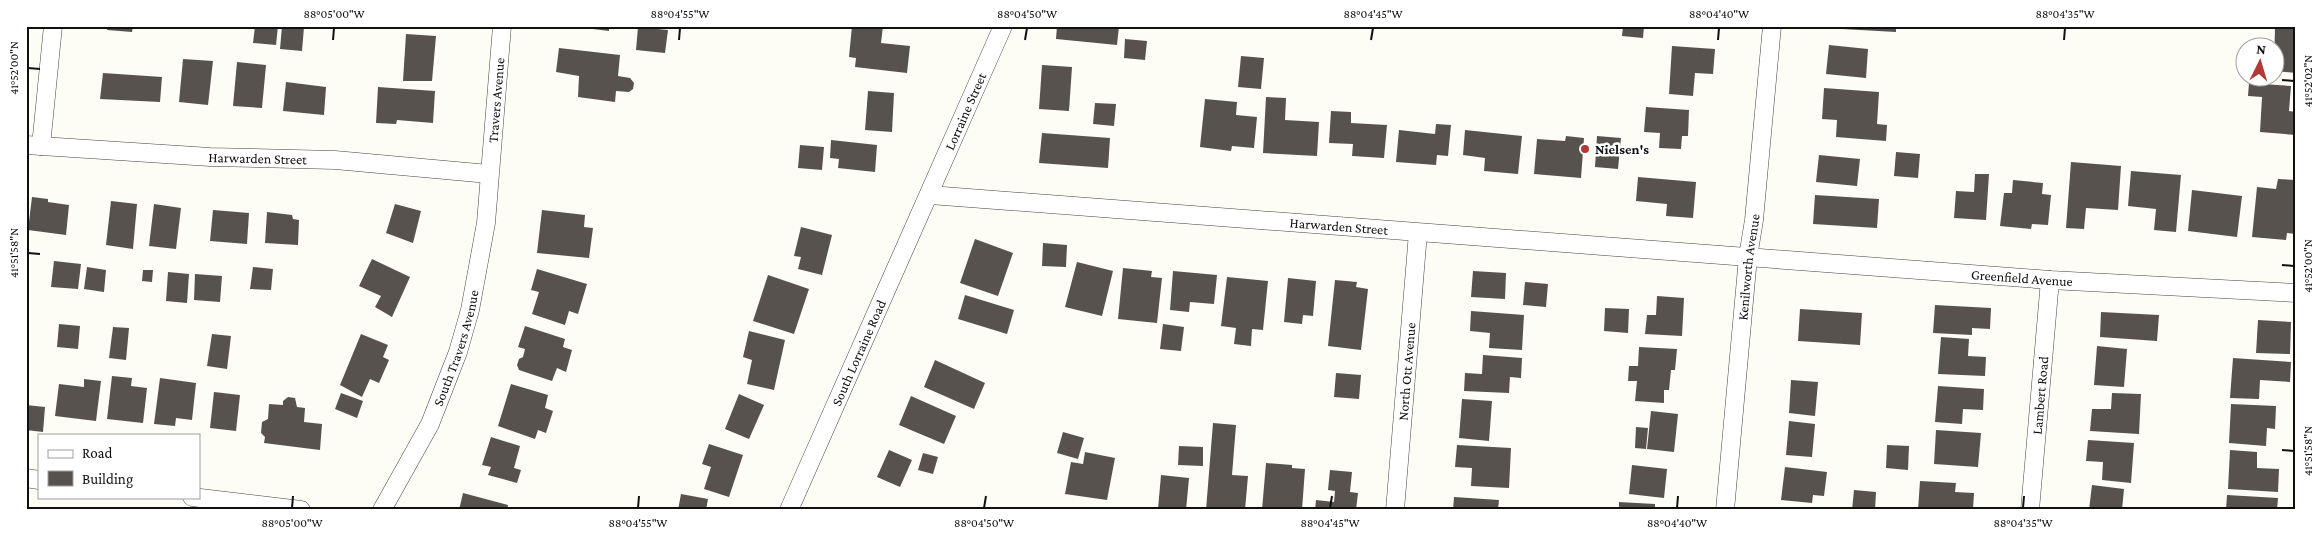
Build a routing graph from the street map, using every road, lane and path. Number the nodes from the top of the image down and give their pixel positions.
1 (53, 26) edge
2 (502, 26) edge
3 (1003, 26) edge
4 (1772, 26) edge
5 (34, 145) edge
6 (489, 174) junction
7 (930, 196) junction
8 (1418, 232) junction
9 (1748, 257) junction
10 (2050, 280) junction
11 (2296, 293) edge
12 (200, 498) edge
13 (301, 510) edge
14 (382, 510) edge
15 (789, 510) edge
16 (1395, 510) edge
17 (1725, 510) edge
18 (2030, 510) edge

1 - 5 street
2 - 6 street, Travers Avenue
3 - 7 street, Lorraine Street
4 - 9 street, Kenilworth Avenue
5 - 6 street, Harwarden Street
6 - 14 street, South Travers Avenue
7 - 8 street, Harwarden Street
7 - 15 street, South Lorraine Road
8 - 9 street, Harwarden Street
8 - 16 street, North Ott Avenue
9 - 10 street, Greenfield Avenue
9 - 17 street, Kenilworth Avenue
10 - 11 street, Greenfield Avenue
10 - 18 street, Lambert Road
12 - 13 street

